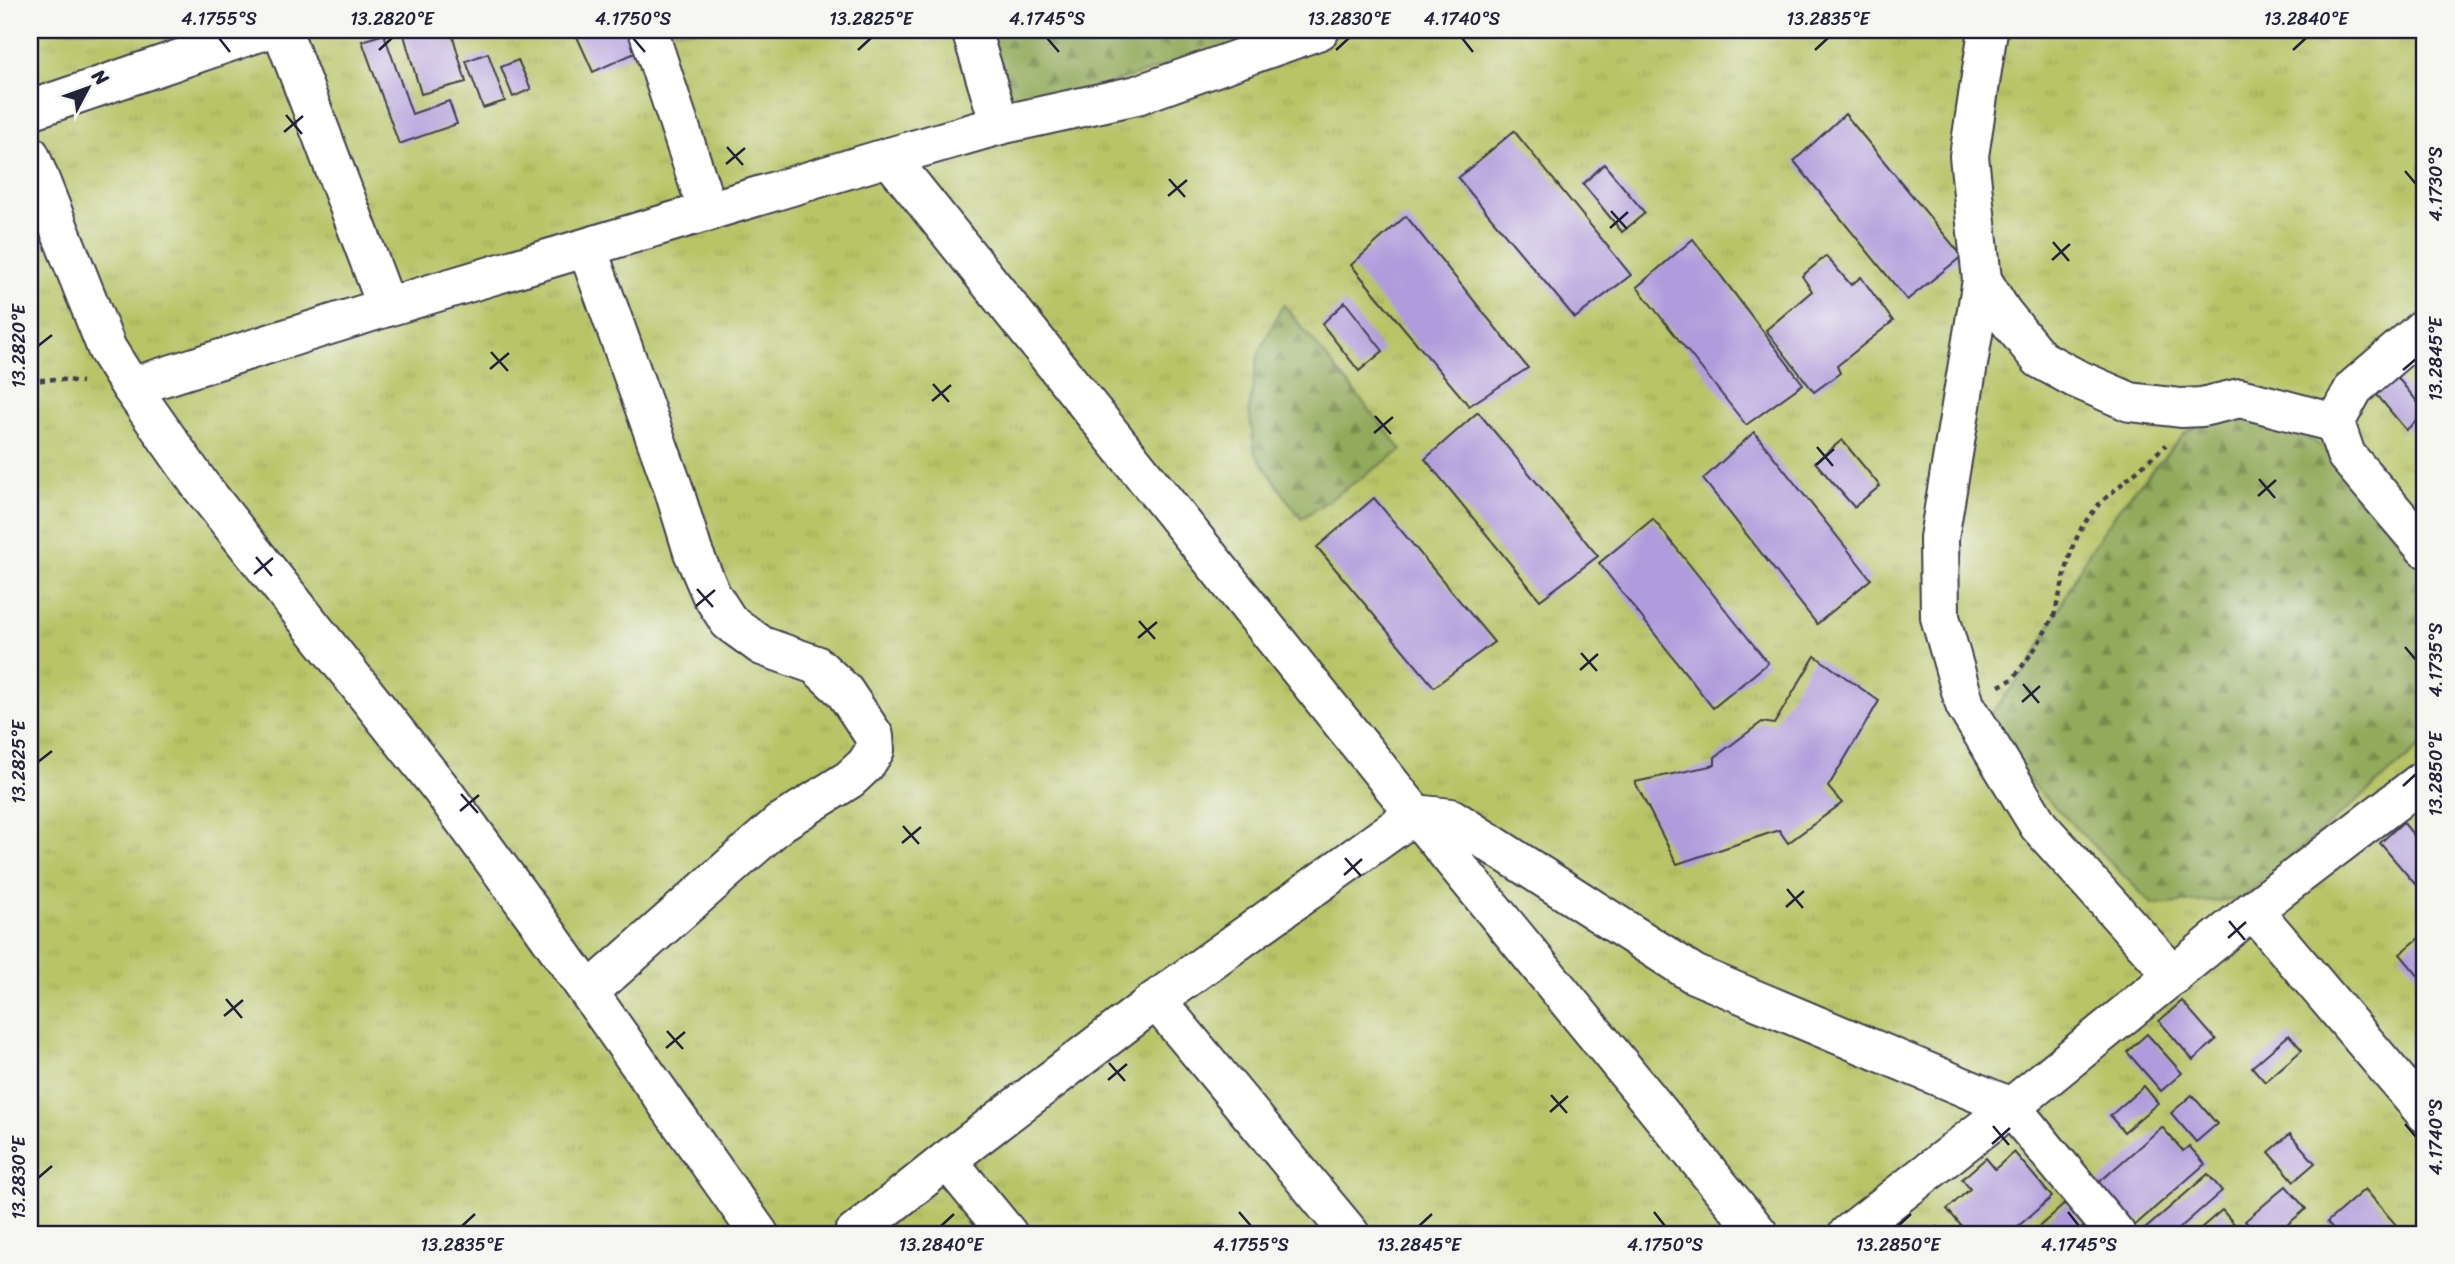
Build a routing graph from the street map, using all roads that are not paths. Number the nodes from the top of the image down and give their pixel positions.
1 (265, 30) edge
2 (282, 30) edge
3 (648, 30) edge
4 (971, 30) edge
5 (1317, 30) edge
6 (1988, 30) edge
7 (30, 110) edge
8 (1000, 125) junction
9 (30, 155) edge
10 (889, 157) junction
11 (708, 212) junction
12 (587, 248) junction
13 (1982, 280) junction
14 (387, 307) junction
15 (2425, 327) edge
16 (131, 387) junction
17 (2335, 423) junction
18 (2425, 548) edge
19 (2425, 779) edge
20 (1415, 814) junction
21 (2253, 910) junction
22 (2174, 976) junction
23 (589, 992) junction
24 (1156, 1000) junction
25 (2011, 1107) junction
26 (2425, 1113) edge
27 (947, 1160) junction
28 (759, 1234) edge
29 (854, 1234) edge
30 (1008, 1234) edge
31 (1350, 1234) edge
32 (1759, 1234) edge
33 (1848, 1234) edge
34 (2116, 1234) edge

1 - 7 street
2 - 14 street
3 - 11 street
4 - 8 street
5 - 8 street
6 - 13 street
8 - 10 street
9 - 16 street
10 - 11 street
10 - 20 street
11 - 12 street
12 - 14 street
12 - 23 street
13 - 17 street
13 - 22 street
14 - 16 street
15 - 17 street
16 - 23 street
17 - 18 street
19 - 21 street
20 - 24 street
20 - 25 street
20 - 32 street
21 - 22 street
21 - 26 street
22 - 25 street
23 - 28 street
24 - 27 street
24 - 31 street
25 - 33 street
25 - 34 street
27 - 29 street
27 - 30 street

